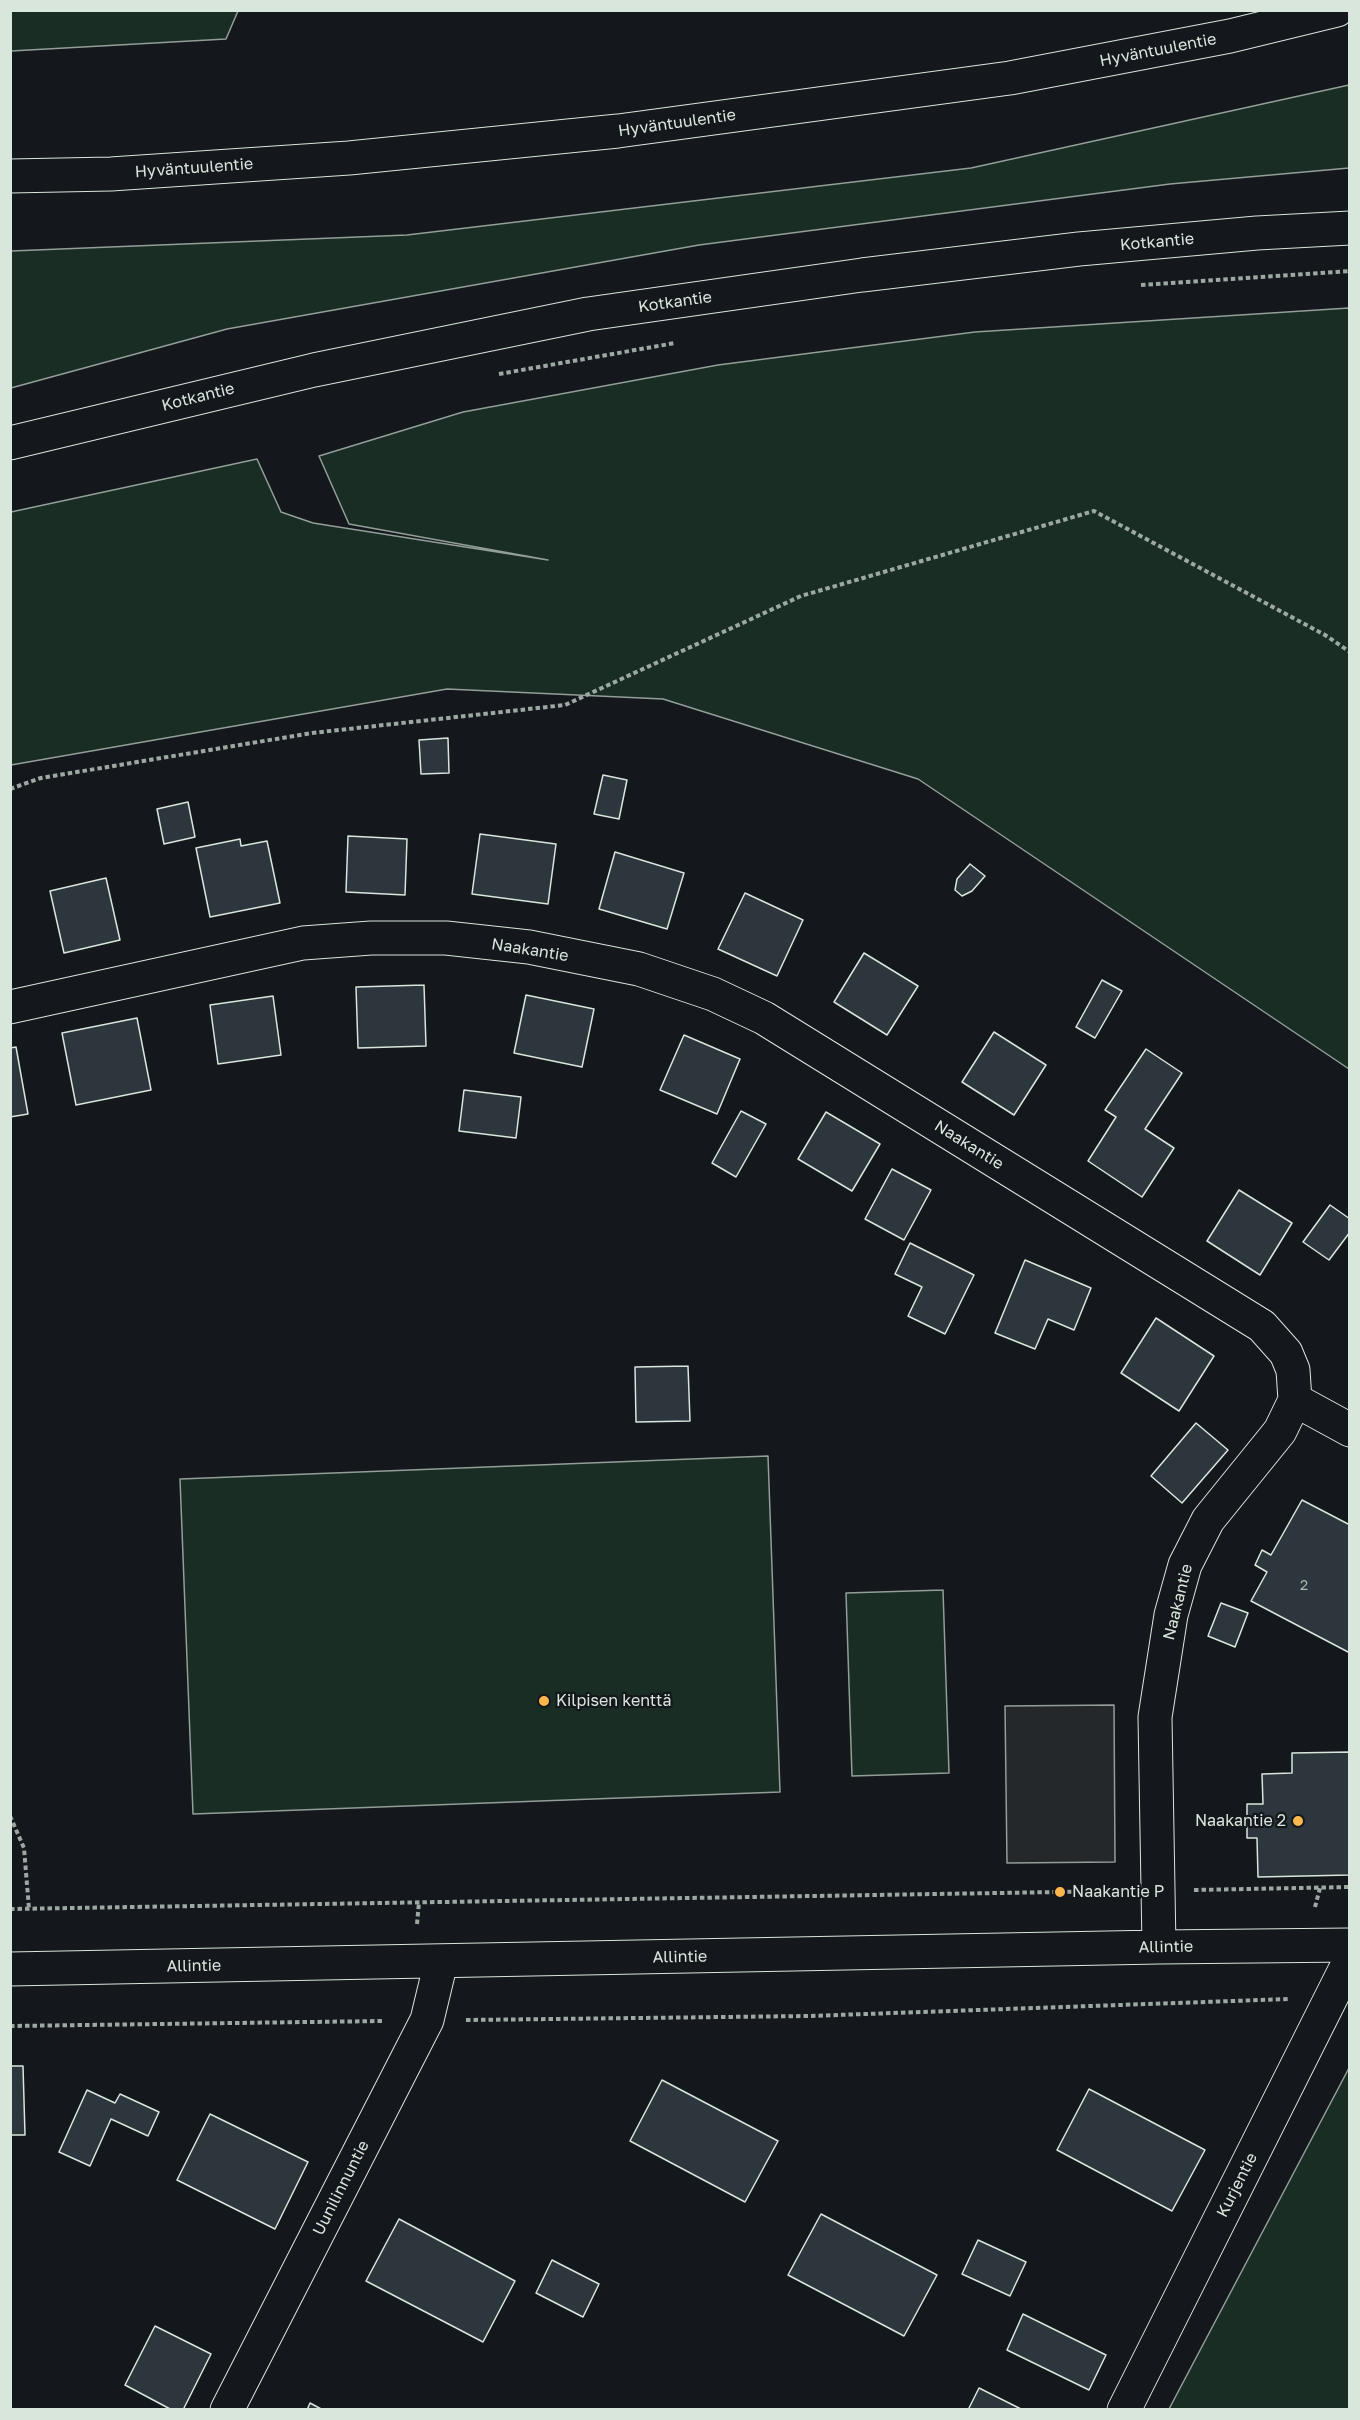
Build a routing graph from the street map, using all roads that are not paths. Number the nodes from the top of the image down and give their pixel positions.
1 (1337, 10) edge
2 (10, 176) edge
3 (1350, 228) edge
4 (10, 442) edge
5 (10, 1007) edge
6 (1295, 1400) junction
7 (1350, 1430) edge
8 (1350, 1945) edge
9 (1159, 1947) junction
10 (1350, 1959) edge
11 (441, 1962) junction
12 (10, 1969) edge
13 (227, 2409) edge
14 (1124, 2409) edge

1 - 2 main road, Hyväntuulentie
3 - 4 main road, Kotkantie
5 - 6 main road, Naakantie
6 - 7 main road
6 - 9 main road, Naakantie
8 - 9 main road, Allintie
9 - 11 main road, Allintie
10 - 14 main road, Kurjentie
11 - 12 main road, Allintie
11 - 13 main road, Uunilinnuntie

